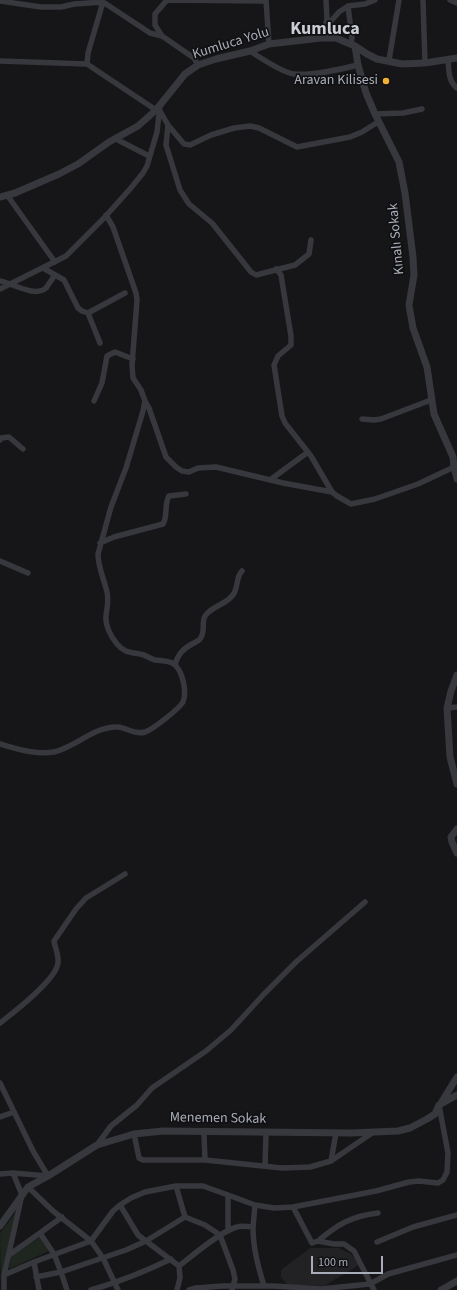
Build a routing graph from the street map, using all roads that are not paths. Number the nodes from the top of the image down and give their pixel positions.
1 (167, 0) edge
2 (266, 0) edge
3 (326, 0) edge
4 (375, 0) edge
5 (399, 0) edge
6 (423, 0) edge
7 (450, 0) edge
8 (0, 1) edge
9 (101, 1) edge
10 (457, 4) edge
11 (348, 6) junction
12 (325, 28) junction
13 (162, 36) junction
14 (321, 38) junction
15 (269, 44) junction
16 (353, 45) junction
17 (250, 51) junction
18 (457, 58) edge
19 (448, 59) junction
20 (389, 60) junction
21 (0, 61) edge
22 (425, 63) junction
23 (87, 64) junction
24 (198, 65) junction
25 (358, 65) junction
26 (457, 88) edge
27 (158, 108) junction
28 (422, 109) dead end
29 (375, 114) junction
30 (378, 122) junction
31 (168, 125) junction
32 (116, 139) junction
33 (149, 156) junction
34 (4, 196) edge
35 (106, 215) junction
36 (311, 240) dead end
37 (55, 262) junction
38 (44, 268) junction
39 (276, 270) junction
40 (56, 275) junction
41 (0, 281) edge
42 (10, 284) junction
43 (0, 289) edge
44 (125, 293) dead end
45 (88, 313) junction
46 (100, 343) dead end
47 (132, 359) junction
48 (94, 400) dead end
49 (431, 400) junction
50 (145, 401) junction
51 (362, 419) dead end
52 (0, 440) edge
53 (23, 449) dead end
54 (308, 452) junction
55 (455, 456) edge
56 (454, 467) junction
57 (457, 479) edge
58 (270, 480) junction
59 (332, 492) junction
60 (186, 494) dead end
61 (100, 543) junction
62 (0, 562) edge
63 (242, 571) dead end
64 (28, 573) dead end
65 (175, 665) junction
66 (457, 676) edge
67 (457, 707) edge
68 (447, 708) junction
69 (0, 744) edge
70 (457, 784) edge
71 (457, 830) edge
72 (457, 853) edge
73 (125, 874) dead end
74 (365, 902) dead end
75 (0, 1023) edge
76 (457, 1077) edge
77 (0, 1083) edge
78 (457, 1095) edge
79 (439, 1105) junction
80 (14, 1112) junction
81 (0, 1117) edge
82 (204, 1132) junction
83 (266, 1133) junction
84 (336, 1133) junction
85 (372, 1133) junction
86 (134, 1134) junction
87 (97, 1145) junction
88 (205, 1160) junction
89 (331, 1161) junction
90 (265, 1166) junction
91 (13, 1173) junction
92 (0, 1174) edge
93 (48, 1176) junction
94 (176, 1186) junction
95 (28, 1187) junction
96 (22, 1195) junction
97 (228, 1195) junction
98 (120, 1205) junction
99 (255, 1206) junction
100 (292, 1207) junction
101 (378, 1213) dead end
102 (457, 1215) edge
103 (62, 1217) junction
104 (185, 1218) junction
105 (0, 1226) edge
106 (253, 1227) junction
107 (228, 1231) junction
108 (40, 1233) junction
109 (220, 1235) junction
110 (91, 1241) junction
111 (146, 1241) junction
112 (318, 1241) junction
113 (377, 1242) dead end
114 (54, 1254) junction
115 (9, 1255) junction
116 (457, 1255) edge
117 (103, 1258) junction
118 (171, 1259) junction
119 (34, 1262) junction
120 (179, 1266) junction
121 (61, 1272) junction
122 (4, 1275) junction
123 (36, 1277) junction
124 (457, 1281) edge
125 (115, 1283) junction
126 (370, 1284) junction
127 (264, 1286) junction
128 (233, 1288) edge
129 (2, 1290) edge
130 (39, 1290) edge
131 (67, 1290) edge
132 (90, 1290) edge
133 (118, 1290) edge
134 (177, 1290) edge
135 (189, 1290) edge
136 (374, 1290) edge
137 (441, 1290) edge

1 - 2 street
1 - 13 street
2 - 15 street
3 - 12 street
4 - 11 street
5 - 20 street
6 - 22 street
7 - 10 street
8 - 9 street
9 - 13 street
9 - 23 street
11 - 12 street
11 - 16 street
12 - 14 street
13 - 24 street
14 - 15 street, Kumluca Yolu
14 - 16 street, Kumluca Yolu
15 - 17 street, Kumluca Yolu
16 - 20 street, Kumluca Yolu
16 - 25 street, Kınalı Sokak
17 - 24 street, Kumluca Yolu
17 - 25 street
18 - 19 street, Kumluca Yolu
19 - 22 street, Kumluca Yolu
19 - 26 street
20 - 22 street, Kumluca Yolu
21 - 23 street
23 - 27 street
24 - 27 street, Kumluca Yolu
25 - 29 street, Kınalı Sokak
27 - 31 street
27 - 32 street, Kumluca Yolu
27 - 33 street
28 - 29 street
29 - 30 street, Kınalı Sokak
30 - 31 street
30 - 49 street, Kınalı Sokak
31 - 39 street
32 - 33 street
32 - 34 street, Kumluca Yolu
33 - 35 street
34 - 37 street
35 - 37 street
35 - 47 street
36 - 39 street
37 - 38 street
38 - 40 street
38 - 42 street
39 - 54 street
40 - 42 street
40 - 45 street
41 - 42 street
42 - 43 street
44 - 45 street
45 - 46 street
47 - 48 street
47 - 50 street
49 - 51 street
49 - 55 street, Kınalı Sokak
50 - 58 street
50 - 61 street
52 - 53 street
54 - 58 street
54 - 59 street
55 - 56 street, Kınalı Sokak
56 - 57 street, Kınalı Sokak
56 - 59 street
58 - 59 street
60 - 61 street
61 - 65 street
62 - 64 street
63 - 65 street
65 - 69 street
66 - 68 street
67 - 68 street
68 - 70 street
71 - 72 street
73 - 75 street
74 - 87 street
76 - 79 street
77 - 80 street
78 - 79 street, Menemen Sokak
79 - 85 street, Menemen Sokak
79 - 100 street
80 - 81 street
80 - 93 street
82 - 83 street, Menemen Sokak
82 - 86 street, Menemen Sokak
82 - 88 street
83 - 84 street, Menemen Sokak
83 - 90 street
84 - 85 street, Menemen Sokak
84 - 89 street
85 - 89 street
86 - 87 street, Menemen Sokak
86 - 88 street
87 - 93 street, Menemen Sokak
88 - 90 street
89 - 90 street
91 - 92 street
91 - 93 street
91 - 96 street
93 - 95 street, Menemen Sokak
94 - 97 street
94 - 98 street
94 - 104 street
95 - 96 street, Menemen Sokak
95 - 103 street
96 - 105 street, Menemen Sokak
96 - 115 street
97 - 99 street
97 - 107 street
98 - 110 street
98 - 111 street
99 - 100 street
99 - 106 street
100 - 112 street
101 - 112 street
102 - 113 street
103 - 108 street
103 - 110 street
104 - 109 street
104 - 111 street
106 - 107 street
106 - 127 street
107 - 109 street
108 - 114 street
108 - 115 street
109 - 120 street
109 - 128 street
110 - 114 street
110 - 117 street
111 - 117 street
111 - 118 street
112 - 126 street
114 - 119 street
114 - 121 street
115 - 122 street
116 - 126 street
117 - 121 street
117 - 125 street
118 - 120 street
118 - 125 street
119 - 122 street
119 - 123 street
120 - 134 street
121 - 123 street
121 - 131 street
122 - 129 street
123 - 130 street
124 - 137 street
125 - 132 street
125 - 133 street
126 - 127 street
126 - 136 street
127 - 128 street
128 - 135 street

